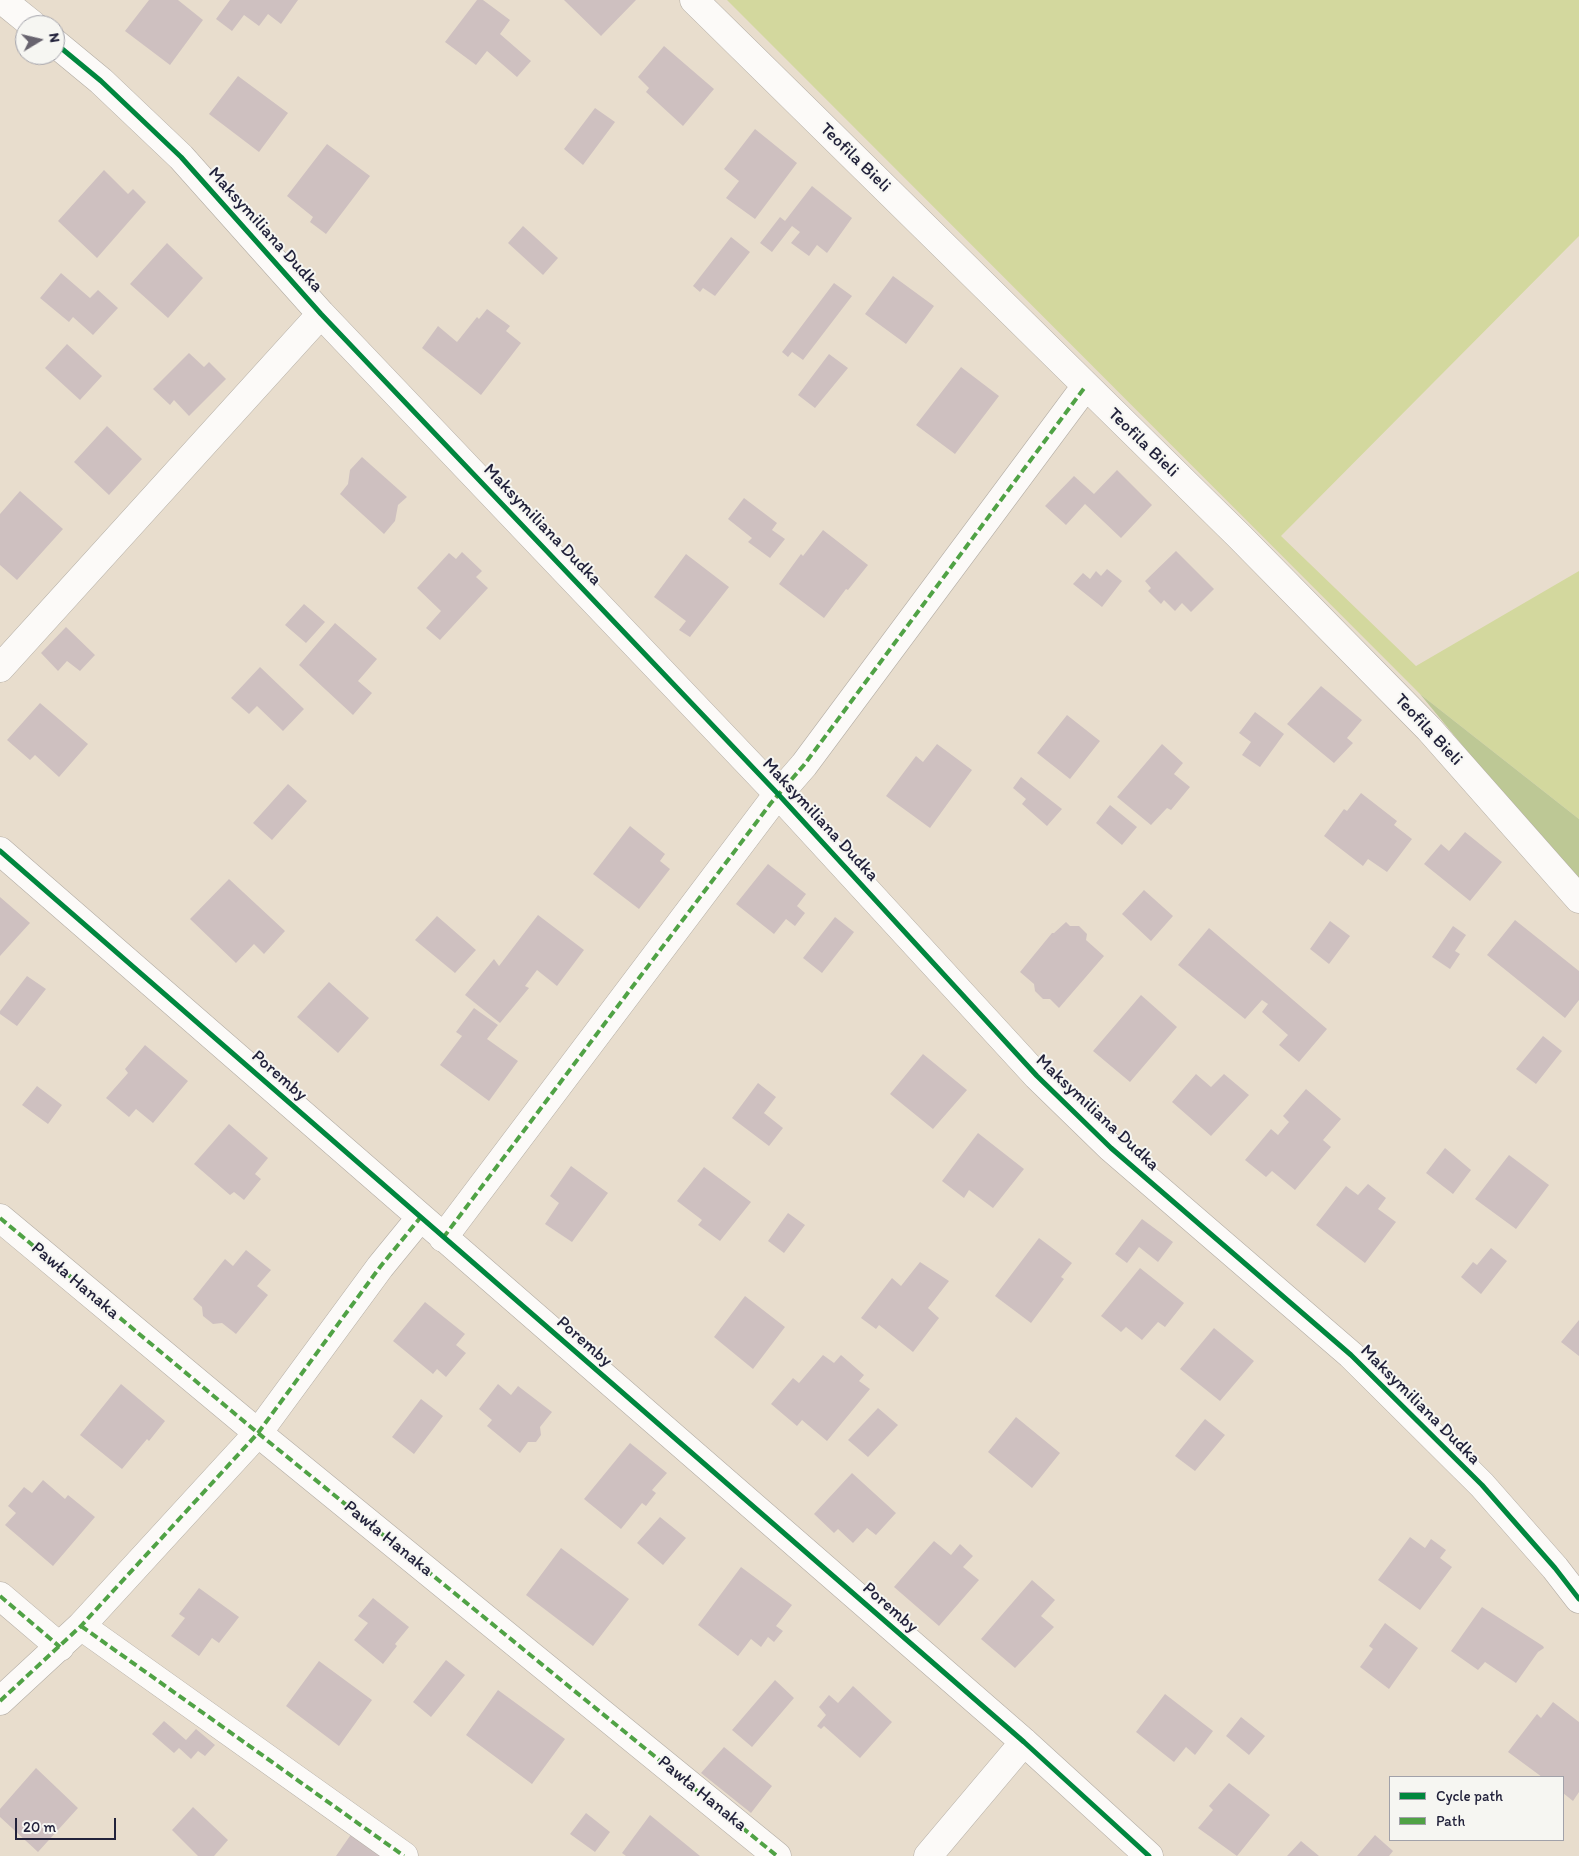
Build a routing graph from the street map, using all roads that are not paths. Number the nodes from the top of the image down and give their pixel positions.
1 (2, 0) edge
2 (694, 0) edge
3 (20, 15) edge
4 (65, 51) edge
5 (321, 314) junction
6 (1085, 387) junction
7 (0, 668) edge
8 (778, 794) junction
9 (0, 851) edge
10 (1579, 899) edge
11 (0, 1218) edge
12 (420, 1218) junction
13 (443, 1238) junction
14 (258, 1433) junction
15 (0, 1596) edge
16 (1579, 1599) edge
17 (81, 1626) junction
18 (60, 1646) junction
19 (0, 1701) edge
20 (1024, 1742) junction
21 (404, 1856) edge
22 (777, 1856) edge
23 (928, 1856) edge
24 (1149, 1856) edge

1 - 3 street
2 - 6 street, Teofila Bieli
4 - 5 street, Maksymiliana Dudka
5 - 7 street
5 - 8 street, Maksymiliana Dudka
6 - 8 street
6 - 10 street, Teofila Bieli
8 - 13 street
8 - 16 street, Maksymiliana Dudka
9 - 12 street, Poremby
11 - 14 street, Pawła Hanaka
12 - 13 street, Poremby
12 - 14 street
13 - 20 street, Poremby
14 - 17 street
14 - 22 street, Pawła Hanaka
15 - 18 street
17 - 18 street
17 - 21 street
18 - 19 street
20 - 23 street
20 - 24 street, Poremby

